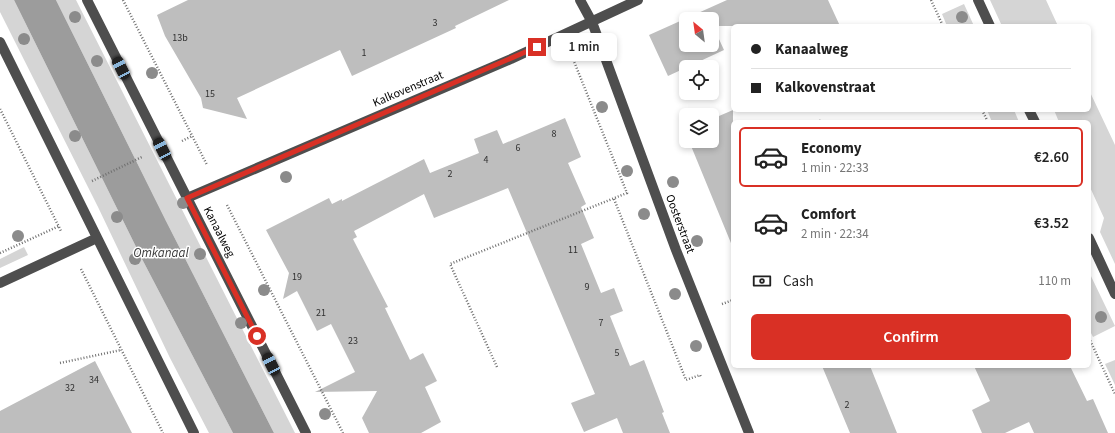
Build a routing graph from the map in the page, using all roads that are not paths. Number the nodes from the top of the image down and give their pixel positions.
1 (86, 0) edge
2 (580, 0) edge
3 (638, 0) edge
4 (978, 0) edge
5 (592, 22) junction
6 (989, 24) edge
7 (0, 42) edge
8 (187, 198) junction
9 (97, 238) junction
10 (1091, 242) edge
11 (0, 283) edge
12 (1115, 294) edge
13 (194, 433) edge
14 (306, 433) edge
15 (749, 433) edge

1 - 8 street, Kanaalweg
2 - 5 street, Oosterstraat
3 - 5 street, Kalkovenstraat
4 - 6 street
5 - 8 street, Kalkovenstraat
5 - 15 street, Oosterstraat
7 - 9 street
8 - 14 street, Kanaalweg
9 - 11 street
9 - 13 street
10 - 12 street

